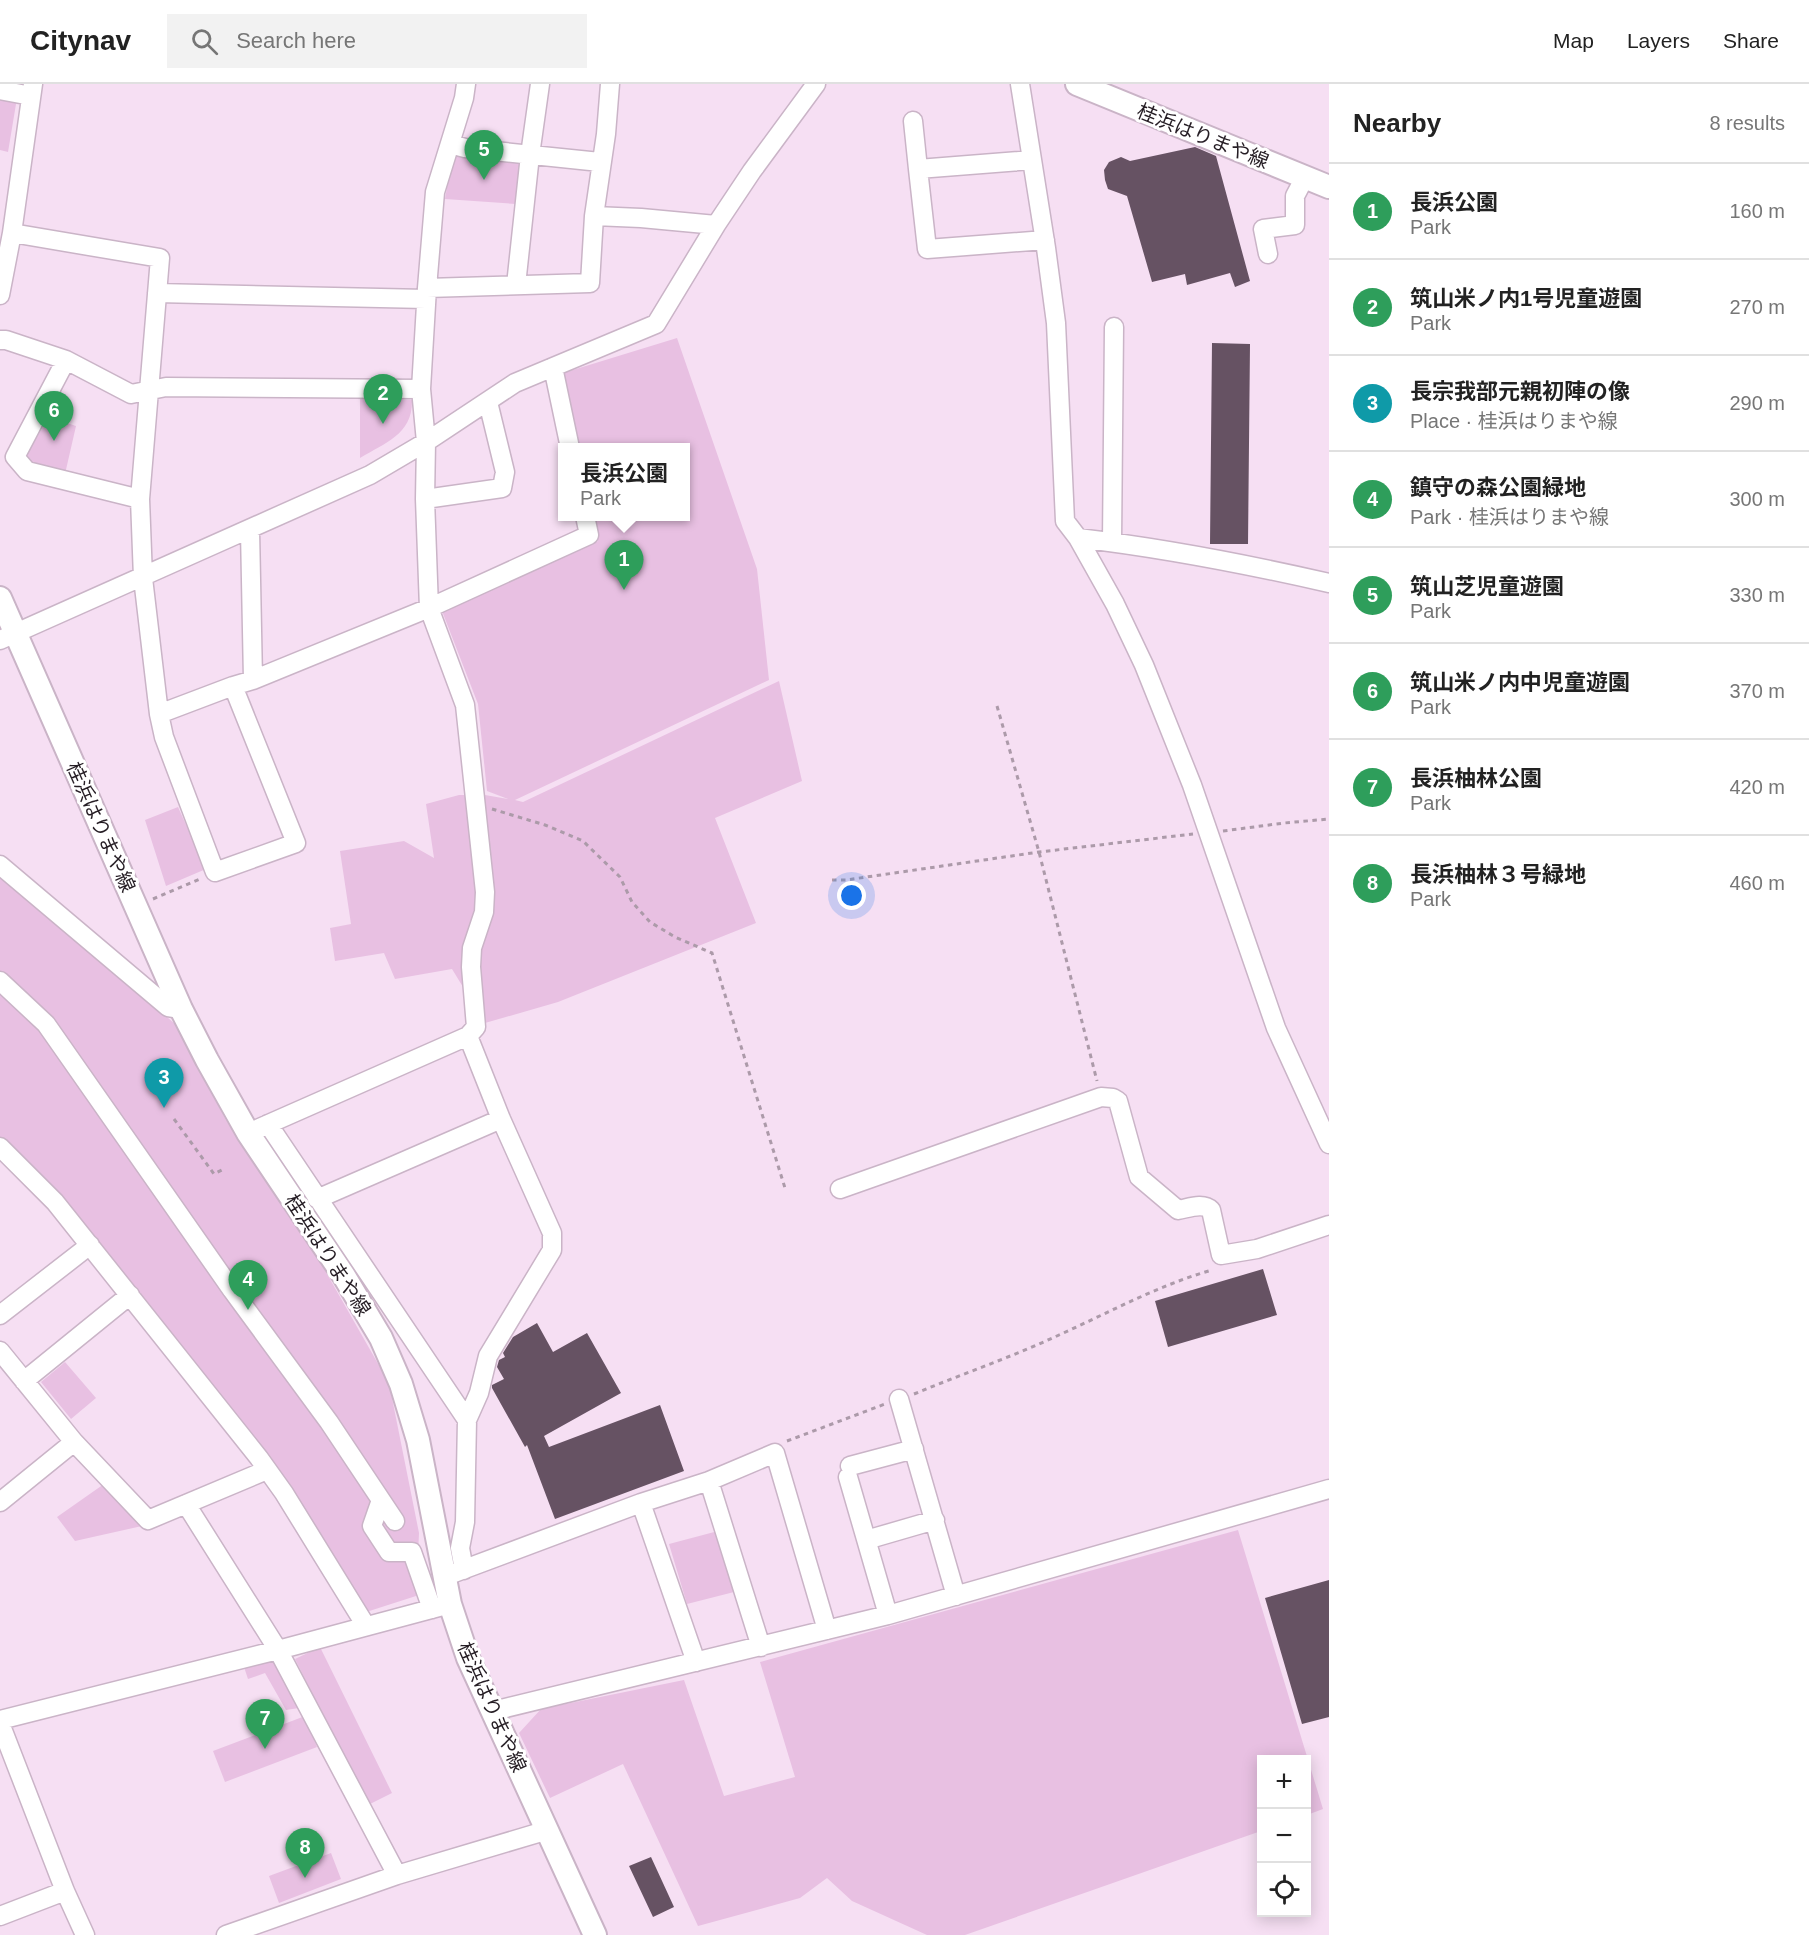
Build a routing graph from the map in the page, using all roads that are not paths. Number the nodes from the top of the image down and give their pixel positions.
1 (466, 84) edge
2 (540, 84) edge
3 (610, 84) edge
4 (816, 84) edge
5 (1020, 84) edge
6 (1077, 84) edge
7 (0, 90) edge
8 (32, 90) edge
9 (913, 121) dead end
10 (450, 144) junction
11 (530, 155) junction
12 (1032, 160) junction
13 (600, 162) junction
14 (918, 169) junction
15 (1305, 177) junction
16 (1329, 187) edge
17 (594, 216) junction
18 (716, 225) junction
19 (12, 232) junction
20 (1045, 240) junction
21 (1268, 254) dead end
22 (516, 285) junction
23 (157, 292) junction
24 (426, 294) junction
25 (0, 295) edge
26 (1114, 327) dead end
27 (0, 340) edge
28 (66, 360) junction
29 (553, 367) junction
30 (421, 389) junction
31 (148, 391) junction
32 (488, 402) junction
33 (426, 442) junction
34 (569, 443) edge
35 (140, 499) junction
36 (425, 499) junction
37 (586, 521) edge
38 (250, 530) junction
39 (1078, 538) junction
40 (1112, 542) junction
41 (143, 578) junction
42 (1329, 583) edge
43 (0, 598) edge
44 (429, 608) junction
45 (8, 636) edge
46 (253, 680) junction
47 (233, 686) junction
48 (159, 714) junction
49 (0, 865) edge
50 (0, 981) edge
51 (181, 1009) junction
52 (468, 1036) junction
53 (501, 1119) junction
54 (258, 1128) junction
55 (1329, 1144) edge
56 (0, 1148) edge
57 (840, 1189) dead end
58 (318, 1199) junction
59 (1329, 1225) edge
60 (90, 1245) junction
61 (130, 1295) junction
62 (0, 1315) edge
63 (0, 1351) edge
64 (24, 1381) junction
65 (899, 1400) road end
66 (467, 1420) junction
67 (74, 1442) junction
68 (914, 1449) junction
69 (267, 1470) junction
70 (709, 1481) junction
71 (1329, 1489) edge
72 (381, 1500) junction
73 (0, 1502) edge
74 (641, 1503) junction
75 (186, 1504) junction
76 (935, 1520) junction
77 (395, 1521) dead end
78 (873, 1538) dead end
79 (454, 1574) junction
80 (956, 1596) junction
81 (441, 1606) junction
82 (888, 1614) junction
83 (366, 1626) junction
84 (827, 1630) junction
85 (761, 1647) junction
86 (278, 1650) junction
87 (696, 1662) junction
88 (493, 1711) junction
89 (0, 1721) edge
90 (548, 1830) junction
91 (397, 1875) junction
92 (65, 1891) junction
93 (0, 1916) edge
94 (265, 1929) edge
95 (85, 1935) edge
96 (226, 1935) edge
97 (595, 1935) edge

1 - 10 street
2 - 11 street
3 - 13 street
4 - 18 street
5 - 12 street
6 - 15 main road, 桂浜はりまや線
7 - 8 street
8 - 19 street
9 - 14 street
10 - 11 street
10 - 24 street
11 - 13 street
11 - 22 street
12 - 14 street
12 - 20 street
13 - 17 street
14 - 20 street
15 - 16 main road, 桂浜はりまや線
15 - 21 street
17 - 18 street
17 - 22 street
18 - 29 street
19 - 23 street
19 - 25 street
20 - 39 street
22 - 24 street
23 - 24 street
23 - 31 street
24 - 30 street
26 - 40 street
27 - 28 street
28 - 31 street
28 - 35 street
29 - 32 street
29 - 34 street
30 - 31 street
30 - 33 street
31 - 35 street
32 - 33 street
32 - 36 street
33 - 36 street
33 - 38 street
35 - 41 street
36 - 44 street
37 - 44 street
38 - 41 street
38 - 46 street
39 - 40 street
39 - 55 street
40 - 42 street
41 - 45 street
41 - 48 street
43 - 45 main road, 桂浜はりまや線
44 - 46 street
44 - 52 street
45 - 51 main road, 桂浜はりまや線
46 - 47 street
47 - 48 street
47 - 48 street
49 - 51 street
50 - 72 street
51 - 54 main road, 桂浜はりまや線
52 - 53 street
52 - 54 street
53 - 58 street
53 - 66 street
54 - 58 street
54 - 79 main road, 桂浜はりまや線
56 - 60 street
57 - 59 street
58 - 66 street
60 - 61 street
60 - 62 street
61 - 64 street
61 - 69 street
63 - 64 street
64 - 67 street
65 - 68 street
66 - 79 street
67 - 73 street
67 - 75 street
68 - 76 street
68 - 82 street
69 - 75 street
69 - 83 street
70 - 74 street
70 - 84 street
70 - 85 street
71 - 80 street
72 - 77 street
72 - 81 street
74 - 79 street
74 - 87 street
75 - 86 street
76 - 78 street
76 - 80 street
79 - 81 main road, 桂浜はりまや線
80 - 82 street
81 - 83 street
81 - 88 main road, 桂浜はりまや線
82 - 84 street
83 - 86 street
84 - 85 street
85 - 87 street
86 - 89 street
86 - 91 street
87 - 88 street
88 - 90 main road, 桂浜はりまや線
89 - 92 street
90 - 91 street
90 - 97 main road, 桂浜はりまや線
91 - 94 street
92 - 93 street
92 - 95 street
94 - 96 street

